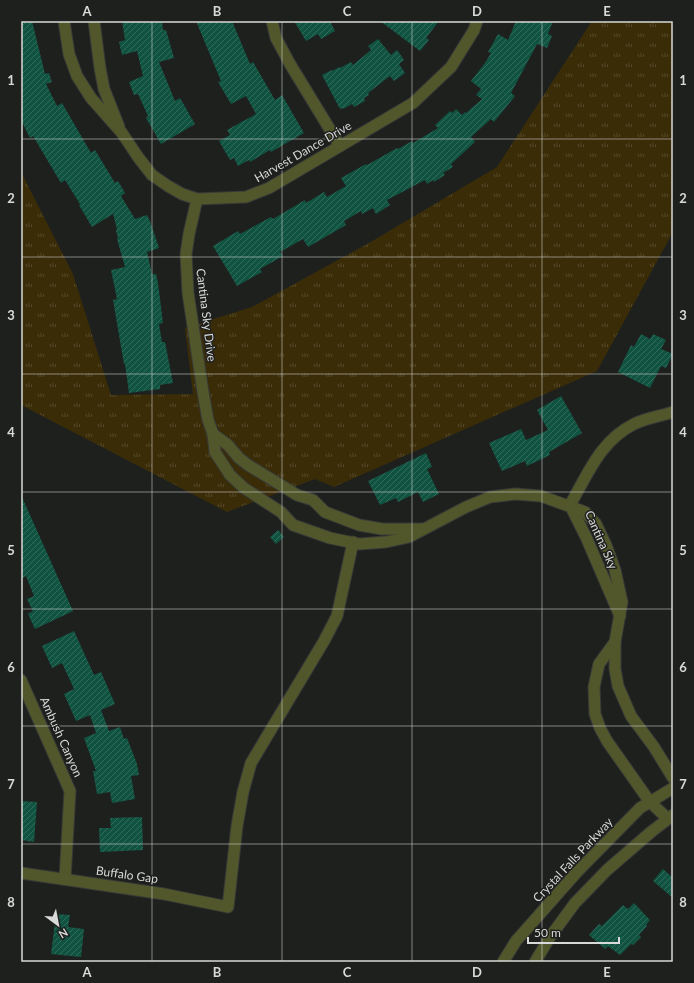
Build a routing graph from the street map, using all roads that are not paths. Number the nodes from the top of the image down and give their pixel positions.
1 (64, 21) edge
2 (94, 21) edge
3 (272, 21) edge
4 (476, 21) edge
5 (122, 133) junction
6 (340, 146) junction
7 (197, 199) junction
8 (673, 412) edge
9 (213, 434) junction
10 (570, 505) junction
11 (424, 529) junction
12 (353, 542) junction
13 (615, 642) junction
14 (21, 680) edge
15 (673, 778) edge
16 (673, 788) edge
17 (650, 802) junction
18 (670, 816) edge
19 (21, 873) edge
20 (65, 879) junction
21 (503, 962) edge
22 (535, 962) edge

1 - 5 street, Harvest Dance Drive
2 - 5 street, Harvest Dance Drive
3 - 6 street
4 - 6 street, Harvest Dance Drive
5 - 7 street, Harvest Dance Drive
6 - 7 street, Harvest Dance Drive
7 - 9 street, Cantina Sky Drive
8 - 10 street
9 - 11 street, Cantina Sky Drive
9 - 12 street, Cantina Sky Drive
10 - 11 street, Cantina Sky Drive
10 - 13 street, Cantina Sky
11 - 12 street, Cantina Sky Drive
12 - 20 street, Buffalo Gap
13 - 15 street, Cantina Sky
13 - 17 street, Cantina Sky
14 - 20 street, Ambush Canyon
16 - 17 street, Crystal Falls Parkway
17 - 18 street, Cantina Sky
17 - 21 street, Crystal Falls Parkway
18 - 22 street
19 - 20 street, Buffalo Gap

